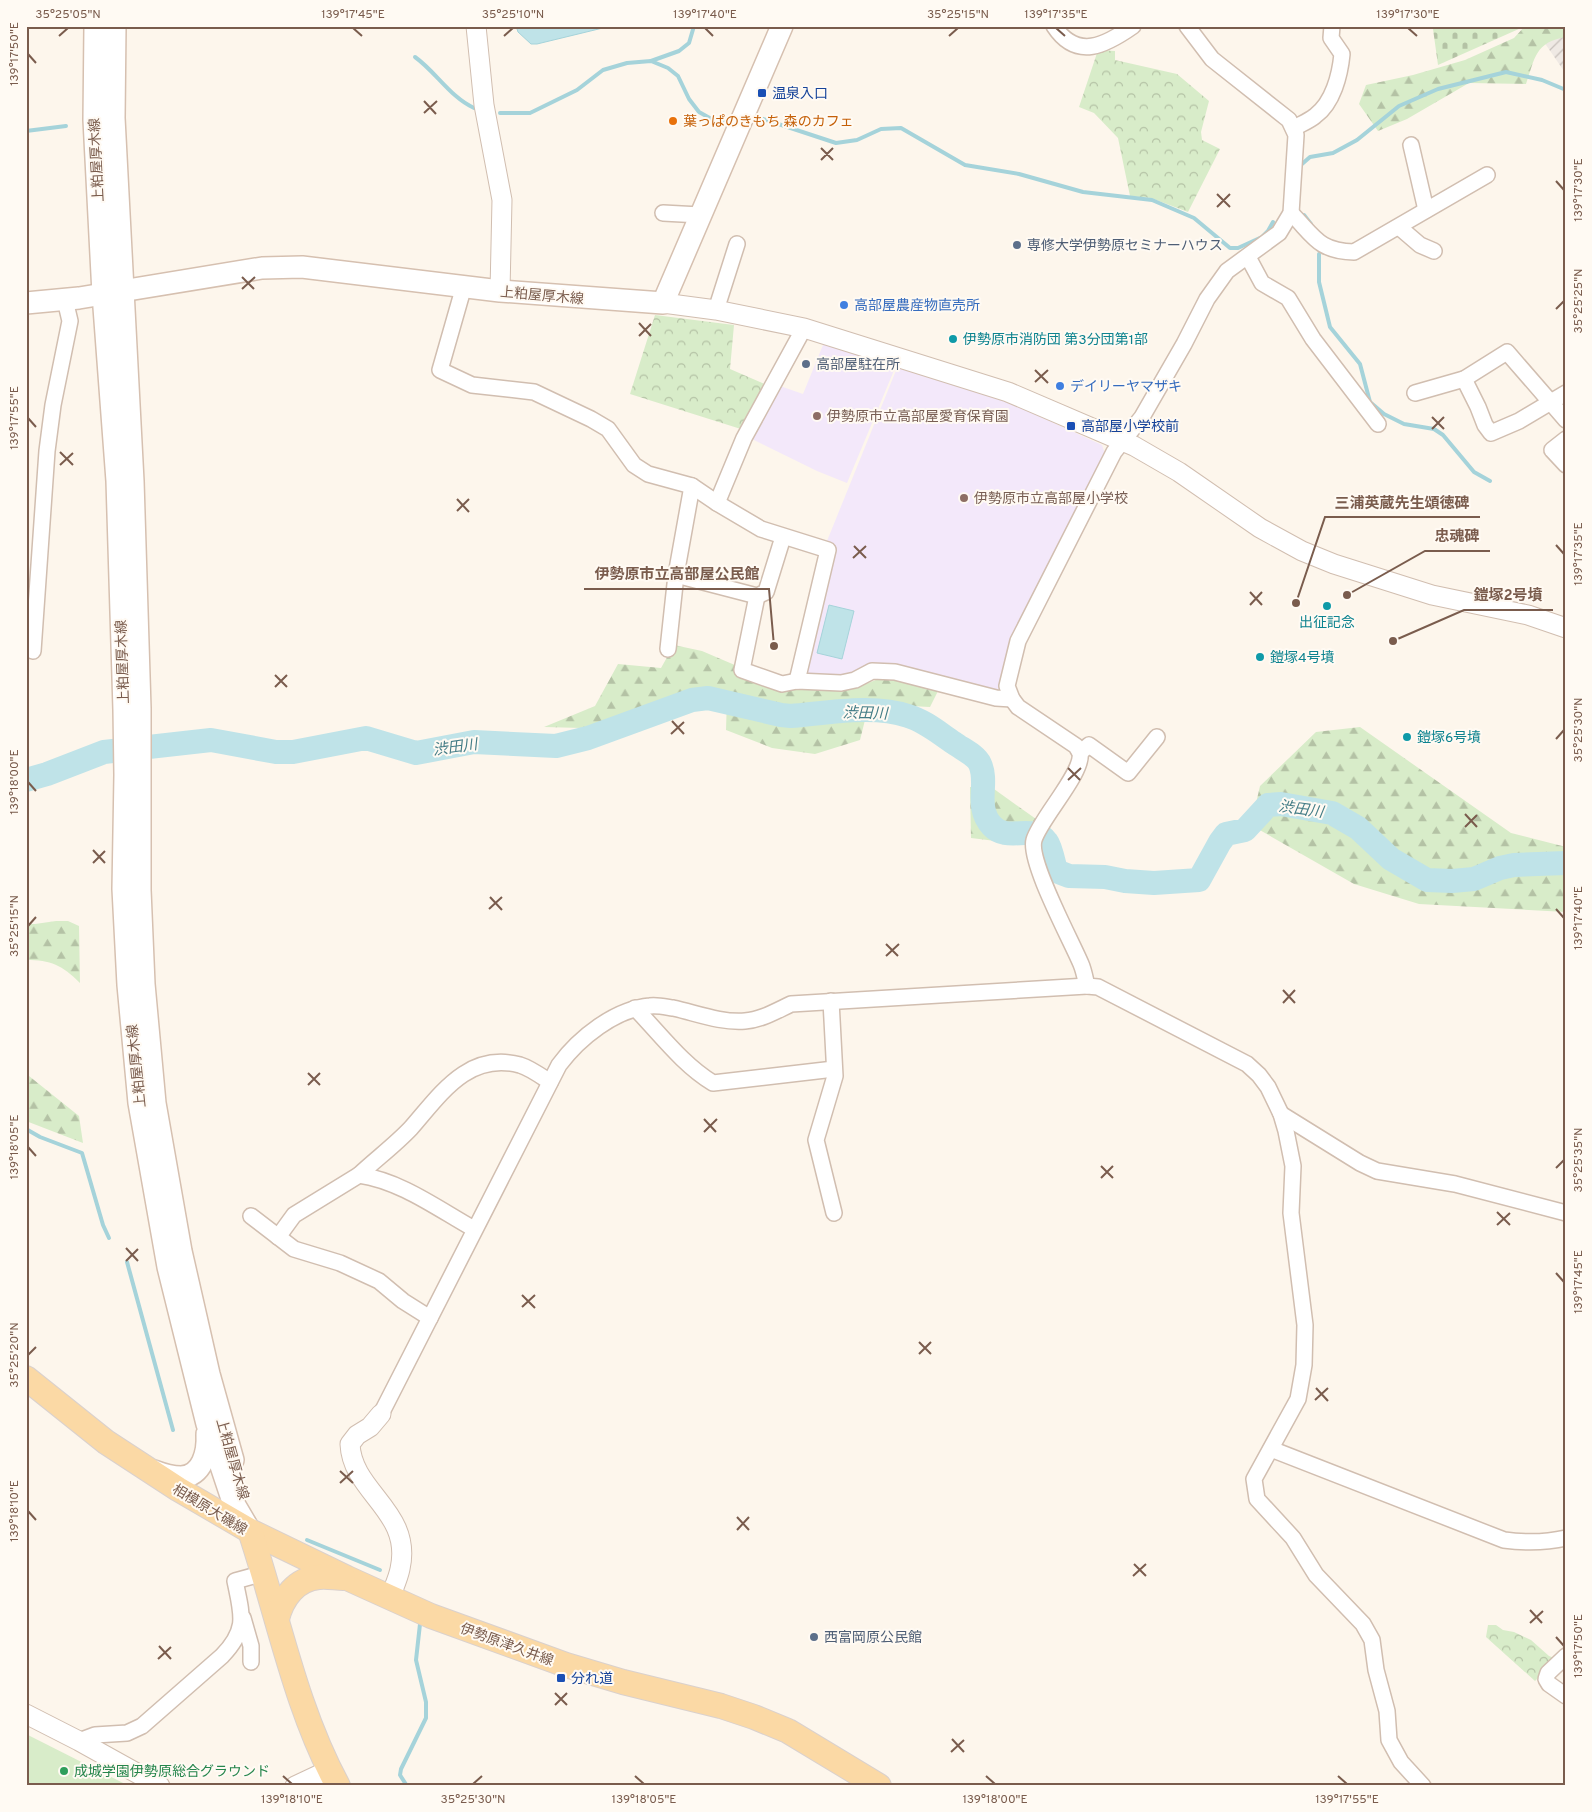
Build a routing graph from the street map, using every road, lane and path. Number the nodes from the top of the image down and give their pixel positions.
1 (95, 26) edge
2 (115, 26) edge
3 (476, 26) edge
4 (782, 26) edge
5 (1133, 26) edge
6 (1188, 26) edge
7 (1332, 26) edge
8 (1060, 29) edge
9 (1294, 128) junction
10 (1411, 145) dead end
11 (1487, 174) dead end
12 (1426, 210) junction
13 (663, 213) dead end
14 (1292, 213) junction
15 (700, 215) junction
16 (1399, 227) junction
17 (737, 244) dead end
18 (1434, 251) dead end
19 (1248, 257) junction
20 (464, 286) junction
21 (500, 291) junction
22 (113, 292) junction
23 (65, 300) junction
24 (26, 303) edge
25 (663, 303) junction
26 (716, 310) junction
27 (804, 328) junction
28 (1464, 379) junction
29 (1566, 393) edge
30 (1415, 394) dead end
31 (1551, 402) junction
32 (1566, 420) edge
33 (1378, 424) dead end
34 (1566, 439) edge
35 (1122, 441) junction
36 (1566, 465) edge
37 (692, 486) junction
38 (717, 503) junction
39 (783, 537) junction
40 (676, 575) junction
41 (757, 596) junction
42 (1566, 628) edge
43 (668, 649) dead end
44 (33, 651) dead end
45 (797, 681) junction
46 (1012, 699) junction
47 (1157, 737) dead end
48 (1080, 753) junction
49 (132, 774) junction
50 (1087, 986) junction
51 (831, 1001) junction
52 (635, 1008) junction
53 (834, 1069) junction
54 (550, 1082) junction
55 (1281, 1114) junction
56 (359, 1174) junction
57 (834, 1213) dead end
58 (1566, 1213) edge
59 (251, 1216) dead end
60 (474, 1229) junction
61 (278, 1237) junction
62 (430, 1318) junction
63 (26, 1378) edge
64 (381, 1414) joint
65 (207, 1424) junction
66 (1271, 1449) junction
67 (146, 1469) junction
68 (250, 1531) junction
69 (1566, 1538) edge
70 (264, 1573) junction
71 (348, 1578) junction
72 (390, 1598) junction
73 (242, 1616) junction
74 (278, 1619) junction
75 (1566, 1656) edge
76 (251, 1662) dead end
77 (1566, 1696) edge
78 (26, 1714) edge
79 (80, 1741) junction
80 (334, 1778) edge
81 (160, 1786) edge
82 (295, 1786) edge
83 (879, 1786) edge
84 (1423, 1786) edge

1 - 22 main road, 上粕屋厚木線
2 - 22 main road, 上粕屋厚木線
3 - 21 street
4 - 15 main road
5 - 8 street
6 - 9 street
7 - 9 street
9 - 14 street
10 - 12 street
11 - 12 street
12 - 16 street
13 - 15 street
14 - 16 street
14 - 19 street
15 - 25 main road
16 - 18 street
17 - 26 street
19 - 33 street
19 - 35 street
20 - 21 main road, 上粕屋厚木線
20 - 22 main road, 上粕屋厚木線
20 - 37 street
21 - 25 main road, 上粕屋厚木線
22 - 23 main road, 上粕屋厚木線
22 - 49 main road, 上粕屋厚木線
23 - 24 main road, 上粕屋厚木線
23 - 44 street
25 - 26 street
26 - 27 street
27 - 35 street
27 - 38 street
28 - 30 street
28 - 31 street
28 - 31 street
29 - 31 street
31 - 32 street
34 - 36 street
35 - 42 street
35 - 46 street
37 - 38 street
37 - 40 street
38 - 39 street
39 - 41 street
39 - 45 street
40 - 41 street
40 - 43 street
41 - 45 street
45 - 46 street
46 - 48 street
47 - 48 street
48 - 50 street
49 - 65 main road, 上粕屋厚木線
49 - 68 main road, 上粕屋厚木線
50 - 51 street
50 - 55 street
51 - 52 street
51 - 53 street
52 - 53 street
52 - 54 street
53 - 57 street
54 - 56 street
54 - 60 street
55 - 58 street
55 - 66 street
56 - 60 street
56 - 61 street
59 - 61 street
60 - 62 street
61 - 62 street
62 - 64 street
63 - 67 main road, 相模原大磯線
64 - 72 street
65 - 67 main road
65 - 68 main road, 上粕屋厚木線
66 - 69 street
66 - 84 street
67 - 68 main road, 相模原大磯線
68 - 70 main road, 相模原大磯線
68 - 71 main road, 伊勢原津久井線
70 - 73 street
70 - 74 main road, 相模原大磯線
71 - 72 main road, 伊勢原津久井線
71 - 74 main road
72 - 83 main road, 伊勢原津久井線
73 - 76 street
73 - 79 street
74 - 80 main road, 相模原大磯線
75 - 77 street
78 - 79 street
79 - 81 street
80 - 82 street

